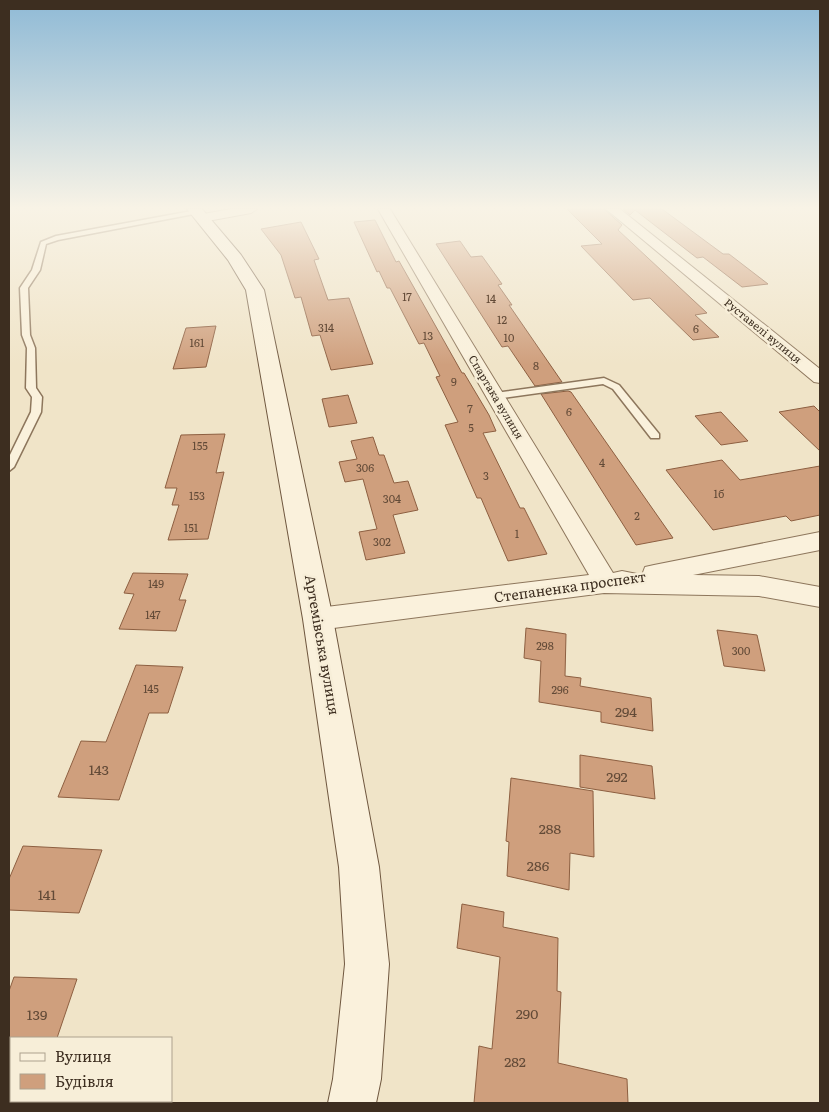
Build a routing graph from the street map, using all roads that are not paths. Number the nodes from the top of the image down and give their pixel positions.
1 (38, 261) edge
2 (237, 261) edge
3 (415, 261) edge
4 (677, 261) edge
5 (818, 374) edge
6 (495, 396) junction
7 (655, 436) dead end
8 (9, 467) edge
9 (820, 541) edge
10 (607, 584) junction
11 (820, 597) edge
12 (318, 619) junction
13 (352, 1103) edge

1 - 8 lane
2 - 12 main road, Артемівська вулиця
3 - 6 street, Спартака вулиця
4 - 5 street, Руставелі вулиця
6 - 7 lane
6 - 10 street, Спартака вулиця
9 - 10 street, Степаненка проспект
10 - 11 street
10 - 12 street, Степаненка проспект
12 - 13 main road, Артемівська вулиця

